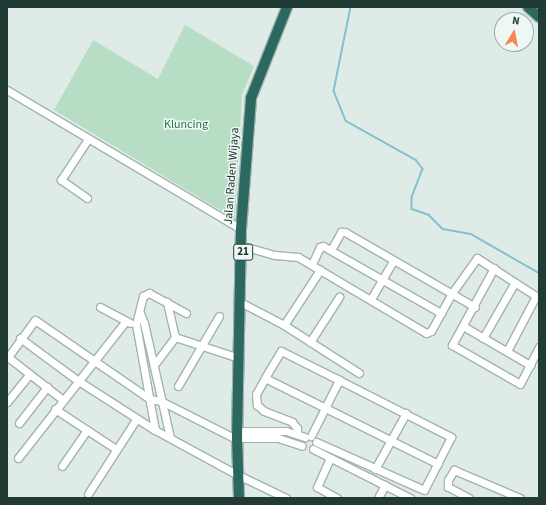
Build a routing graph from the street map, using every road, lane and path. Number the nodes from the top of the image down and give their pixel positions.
1 (528, 7) edge
2 (286, 10) edge
3 (539, 17) edge
4 (7, 90) edge
5 (88, 139) junction
6 (87, 198) dead end
7 (242, 229) junction
8 (243, 246) junction
9 (331, 250) junction
10 (394, 261) junction
11 (312, 264) junction
12 (494, 268) junction
13 (320, 270) junction
14 (382, 281) junction
15 (515, 282) junction
16 (452, 293) junction
17 (339, 297) dead end
18 (538, 297) edge
19 (371, 299) junction
20 (167, 302) junction
21 (240, 302) junction
22 (100, 307) dead end
23 (475, 307) junction
24 (186, 313) dead end
25 (441, 313) junction
26 (140, 314) junction
27 (219, 316) dead end
28 (126, 321) junction
29 (144, 323) junction
30 (136, 324) junction
31 (284, 325) junction
32 (463, 326) junction
33 (175, 337) junction
34 (20, 338) junction
35 (483, 338) junction
36 (310, 342) junction
37 (201, 346) junction
38 (539, 347) edge
39 (507, 351) junction
40 (239, 358) junction
41 (12, 360) junction
42 (95, 361) junction
43 (530, 364) junction
44 (154, 365) junction
45 (7, 367) edge
46 (359, 373) dead end
47 (30, 374) junction
48 (265, 378) junction
49 (77, 380) junction
50 (339, 380) junction
51 (178, 386) dead end
52 (47, 387) junction
53 (63, 400) junction
54 (150, 400) junction
55 (161, 401) junction
56 (7, 402) edge
57 (325, 408) junction
58 (56, 409) junction
59 (406, 413) junction
60 (137, 418) junction
61 (19, 422) dead end
62 (87, 430) junction
63 (155, 430) junction
64 (296, 433) junction
65 (270, 434) junction
66 (238, 436) junction
67 (170, 437) junction
68 (392, 440) junction
69 (311, 441) junction
70 (302, 446) junction
71 (116, 449) junction
72 (18, 458) dead end
73 (330, 458) junction
74 (438, 464) junction
75 (62, 466) dead end
76 (375, 469) junction
77 (238, 475) junction
78 (385, 486) junction
79 (88, 494) dead end
80 (239, 498) edge
81 (286, 498) edge
82 (337, 498) edge
83 (378, 498) edge
84 (410, 498) edge
85 (469, 498) edge
86 (520, 498) edge

1 - 3 highway
2 - 7 highway, Jalan Raden Wijaya / 21
4 - 5 street
5 - 6 street
5 - 7 street
7 - 8 highway, Jalan Raden Wijaya / 21
8 - 11 street
8 - 21 highway, Jalan Raden Wijaya / 21
9 - 10 street
9 - 11 street
9 - 14 street
10 - 14 street
10 - 16 street
11 - 13 street
12 - 15 street
12 - 16 street
12 - 23 street
13 - 19 street
13 - 31 street
14 - 19 street
14 - 25 street
15 - 18 street
15 - 35 street
16 - 23 street
16 - 25 street
17 - 36 street
18 - 39 street
19 - 25 street
20 - 24 street
20 - 26 street
20 - 33 street
21 - 31 street
21 - 40 highway, Jalan Raden Wijaya / 21
22 - 28 street
23 - 32 street
26 - 29 street
26 - 30 street
27 - 37 street
28 - 30 street
28 - 42 street
29 - 30 street
29 - 44 street
30 - 54 street
31 - 36 street
32 - 35 street
32 - 43 street
33 - 37 street
33 - 44 street
34 - 41 street
34 - 42 street
34 - 49 street
35 - 39 street
36 - 46 street
37 - 40 street
37 - 51 street
38 - 43 street
39 - 43 street
40 - 66 highway, Jalan Raden Wijaya / 21
41 - 45 street
41 - 47 street
42 - 49 street
42 - 54 street
44 - 55 street
47 - 52 street
47 - 56 street
48 - 50 street
48 - 57 street
48 - 64 street
49 - 53 street
49 - 60 street
50 - 57 street
50 - 59 street
52 - 53 street
52 - 61 street
53 - 58 street
54 - 55 street
54 - 63 street
55 - 66 street
55 - 67 street
57 - 68 street
57 - 69 street
58 - 62 street
58 - 72 street
59 - 68 street
59 - 74 street
60 - 63 street
60 - 71 street
62 - 71 street
62 - 75 street
63 - 67 street
64 - 65 street
64 - 69 street
65 - 66 street
65 - 70 street
66 - 77 highway, Jalan Raden Wijaya / 21
67 - 77 street
68 - 74 street
68 - 76 street
69 - 70 street
69 - 70 street
69 - 73 street
69 - 76 street
71 - 79 street
73 - 78 street
73 - 82 street
74 - 76 street
77 - 80 highway, Jalan Raden Wijaya / 21
77 - 81 street
78 - 83 street
78 - 84 street
85 - 86 street

